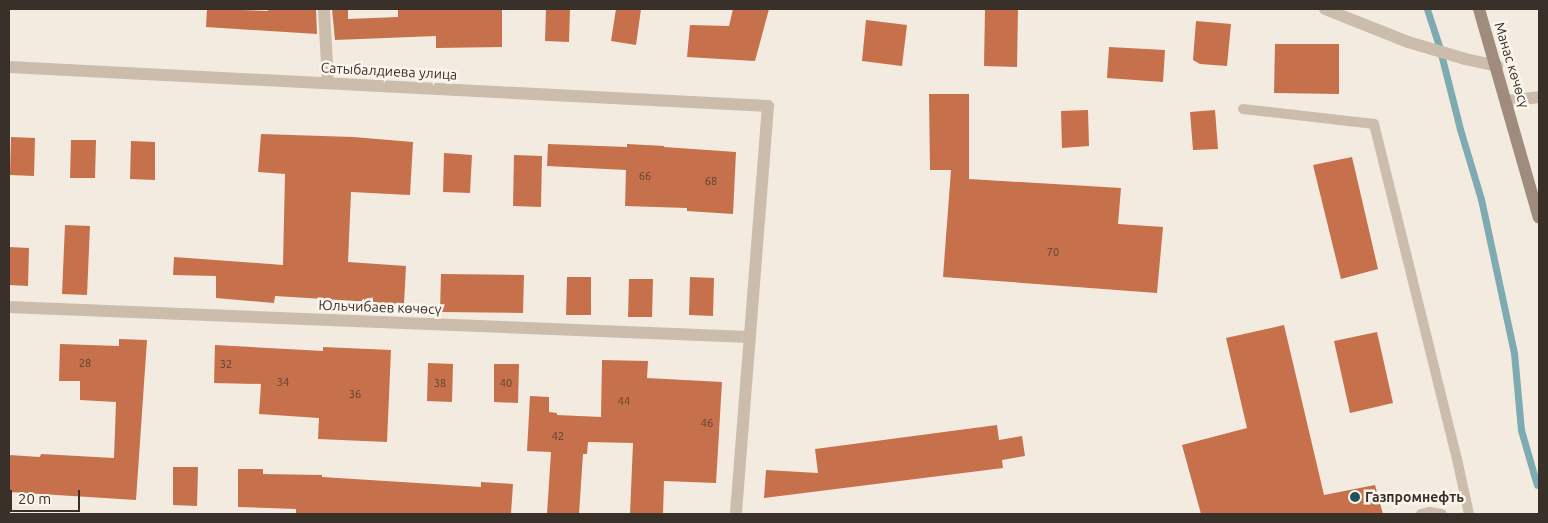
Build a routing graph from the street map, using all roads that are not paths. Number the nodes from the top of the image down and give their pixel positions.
1 (324, 9) edge
2 (1325, 9) edge
3 (1479, 9) edge
4 (1497, 66) junction
5 (9, 67) edge
6 (328, 83) junction
7 (1539, 97) edge
8 (1507, 101) junction
9 (1243, 108) dead end
10 (1539, 218) edge
11 (9, 307) edge
12 (749, 337) junction
13 (736, 514) edge
14 (1421, 514) edge
15 (1442, 514) edge
16 (1469, 514) edge

1 - 6 street
2 - 4 street
3 - 4 main road, Манас көчөсү
4 - 8 main road, Манас көчөсү
5 - 6 street, Сатыбалдиева улица
6 - 12 street, Сатыбалдиева улица
7 - 8 street
8 - 10 main road, Манас көчөсү
9 - 16 lane
11 - 12 street, Юльчибаев көчөсү
12 - 13 street
14 - 15 lane

